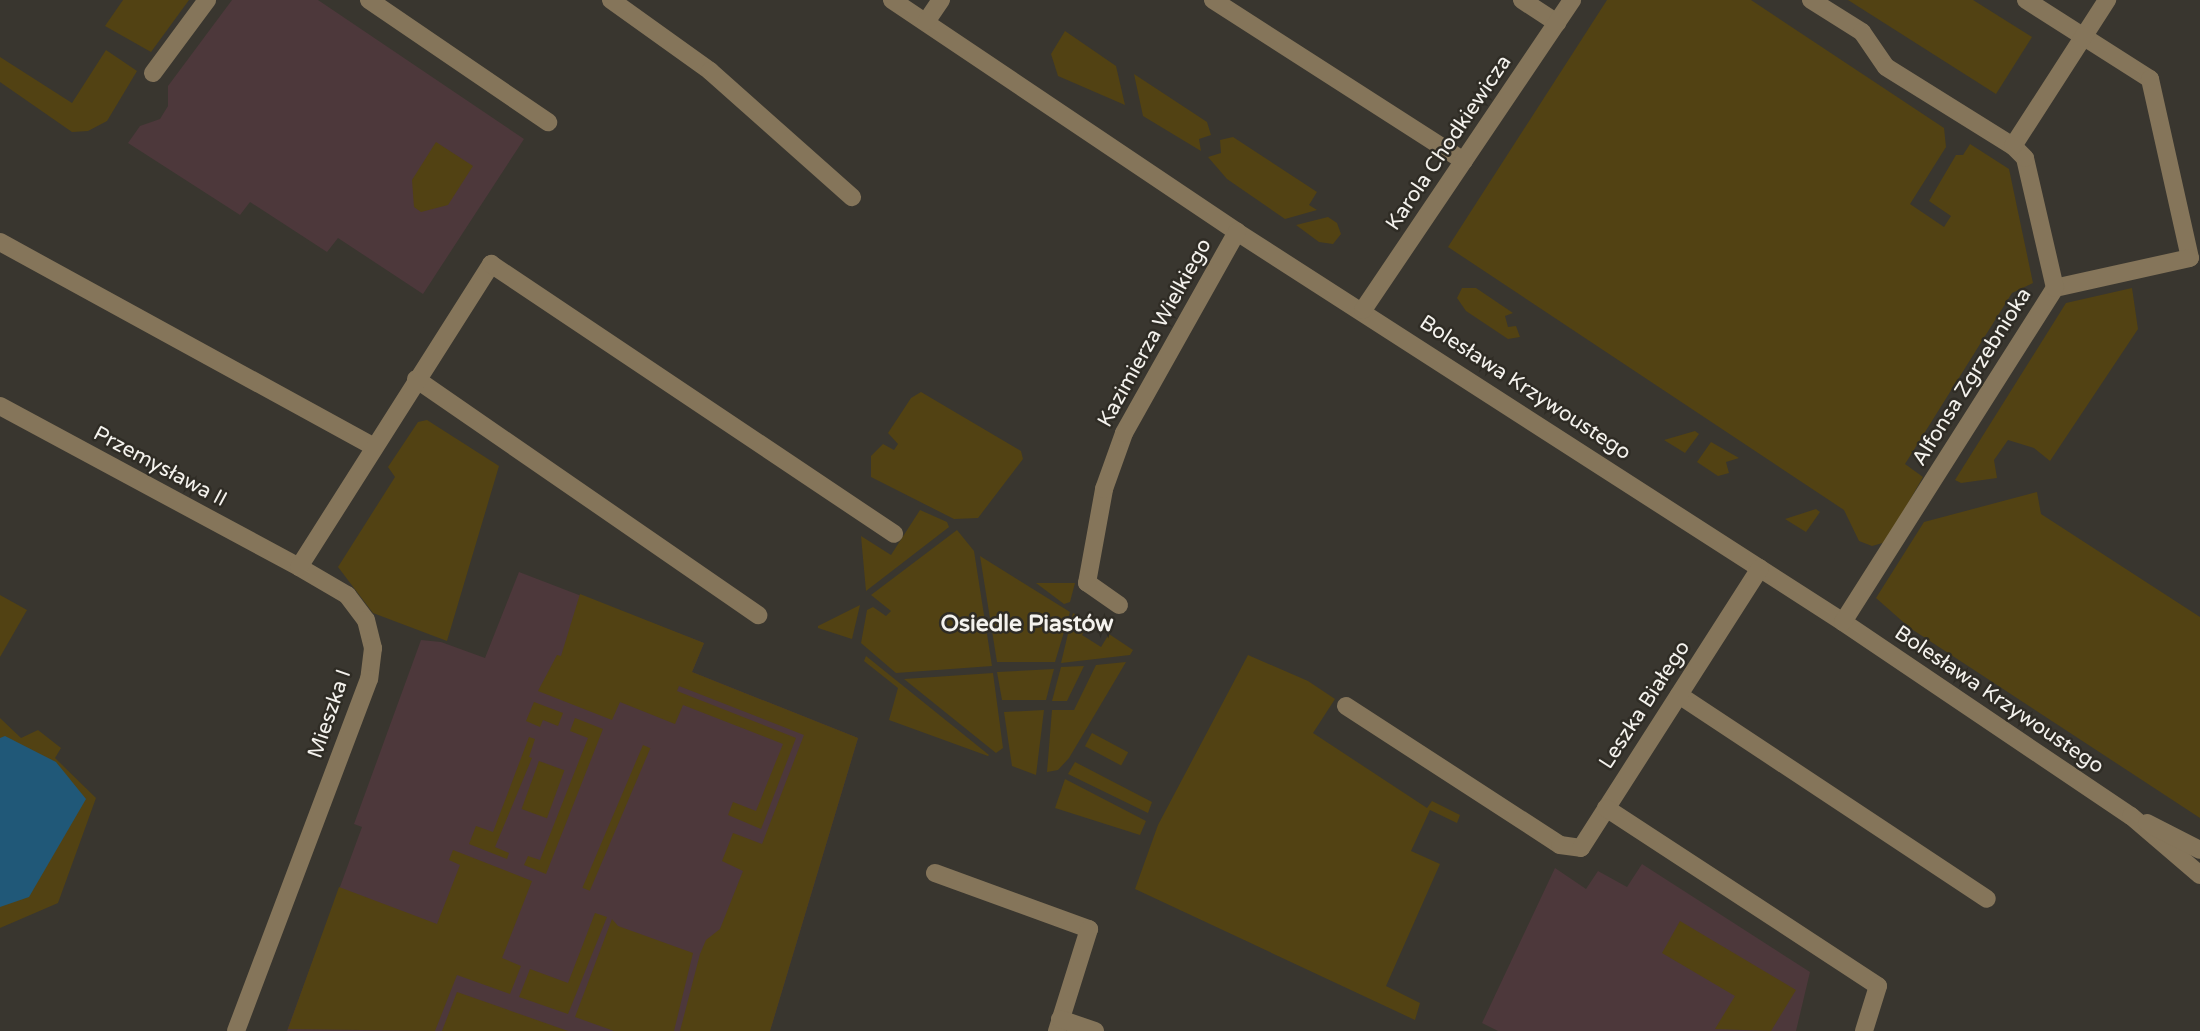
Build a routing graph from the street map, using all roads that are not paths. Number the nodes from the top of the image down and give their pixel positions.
1 (207, 0) edge
2 (369, 0) edge
3 (611, 0) edge
4 (892, 0) edge
5 (941, 0) edge
6 (1213, 0) edge
7 (1522, 0) edge
8 (1572, 0) edge
9 (1811, 0) edge
10 (2026, 0) edge
11 (2107, 0) edge
12 (926, 22) junction
13 (1557, 23) junction
14 (2083, 37) junction
15 (153, 73) dead end
16 (548, 122) dead end
17 (2013, 146) junction
18 (1464, 161) junction
19 (852, 197) dead end
20 (1237, 232) junction
21 (0, 242) edge
22 (2055, 288) junction
23 (1363, 310) junction
24 (416, 379) junction
25 (0, 406) edge
26 (373, 446) junction
27 (894, 534) dead end
28 (299, 567) junction
29 (1760, 568) junction
30 (1119, 605) dead end
31 (758, 615) dead end
32 (1843, 622) junction
33 (1679, 695) junction
34 (1346, 706) dead end
35 (1606, 808) junction
36 (2131, 816) junction
37 (2200, 850) edge
38 (935, 873) dead end
39 (2200, 875) edge
40 (1987, 899) dead end
41 (1059, 1025) edge
42 (236, 1031) edge
43 (1095, 1031) edge
44 (1864, 1031) edge

1 - 15 street
2 - 16 street
3 - 19 street
4 - 12 street, Bolesława Krzywoustego
5 - 12 street
6 - 18 street
7 - 13 street
8 - 13 street, Karola Chodkiewicza
9 - 17 street
10 - 14 street
11 - 14 street
12 - 20 street, Bolesława Krzywoustego
13 - 18 street, Karola Chodkiewicza
14 - 17 street
14 - 22 street
17 - 22 street, Alfonsa Zgrzebnioka
18 - 23 street, Karola Chodkiewicza
20 - 23 street, Bolesława Krzywoustego
20 - 30 street, Kazimierza Wielkiego
21 - 26 street
22 - 32 street, Alfonsa Zgrzebnioka
23 - 29 street, Bolesława Krzywoustego
24 - 26 street
24 - 27 street
24 - 31 street
25 - 28 street, Przemysława II
26 - 28 street
28 - 42 street, Mieszka I
29 - 32 street, Bolesława Krzywoustego
29 - 33 street, Leszka Białego
32 - 36 street, Bolesława Krzywoustego
33 - 35 street, Leszka Białego
33 - 40 street
34 - 35 street, Leszka Białego
35 - 44 street
36 - 37 street, Bolesława Krzywoustego
36 - 39 street, Bolesława Krzywoustego
38 - 41 street
41 - 43 street

